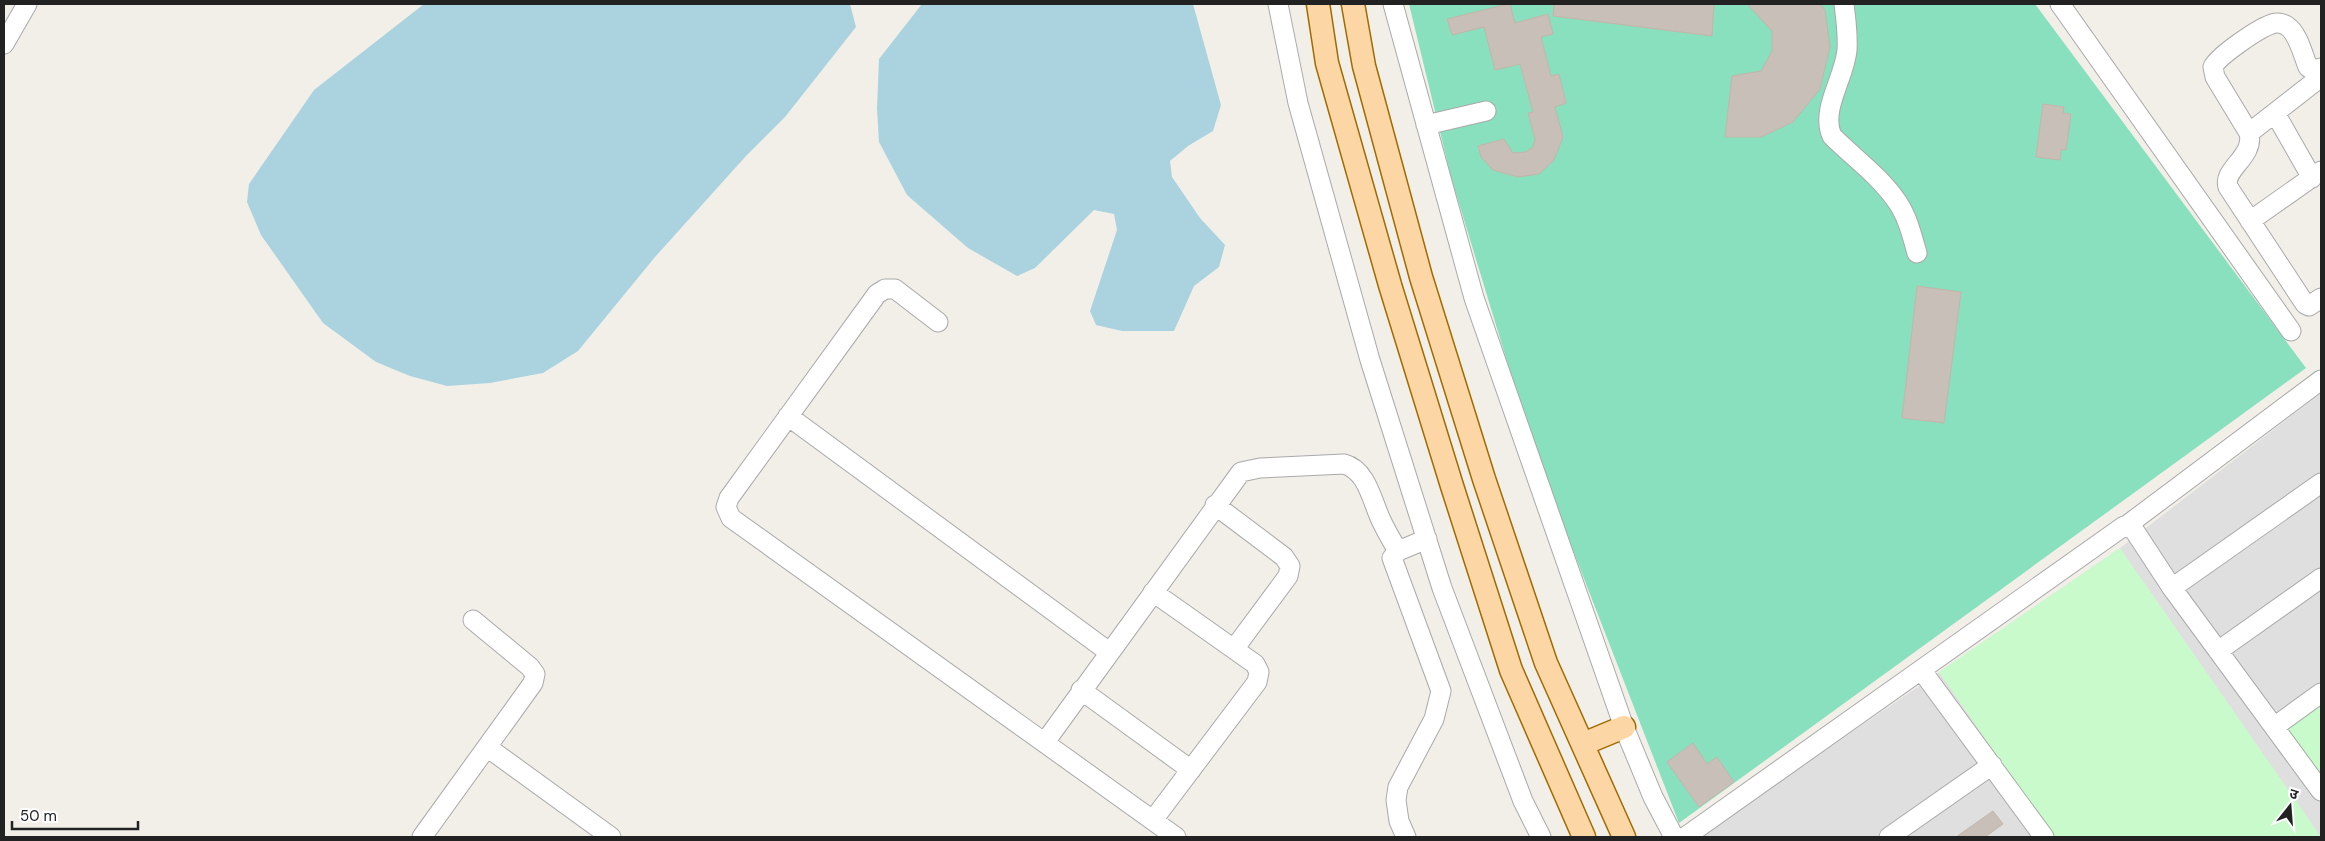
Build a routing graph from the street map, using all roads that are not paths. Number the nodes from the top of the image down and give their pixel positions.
1 (26, 4) edge
2 (1278, 4) edge
3 (1318, 4) edge
4 (1353, 4) edge
5 (1393, 4) edge
6 (1844, 4) edge
7 (2060, 4) edge
8 (4, 44) edge
9 (2318, 77) edge
10 (1486, 111) dead end
11 (2275, 113) junction
12 (1426, 125) junction
13 (2249, 133) junction
14 (2317, 174) edge
15 (2250, 221) junction
16 (1917, 253) dead end
17 (2321, 298) edge
18 (938, 322) dead end
19 (2292, 331) dead end
20 (2321, 380) edge
21 (788, 416) junction
22 (2321, 483) edge
23 (1215, 505) junction
24 (2126, 526) junction
25 (1427, 539) junction
26 (1398, 551) junction
27 (2321, 578) edge
28 (2172, 588) junction
29 (1153, 592) junction
30 (473, 620) dead end
31 (1234, 649) junction
32 (2218, 651) junction
33 (1109, 652) junction
34 (1922, 671) junction
35 (1081, 690) junction
36 (2321, 693) edge
37 (1624, 727) junction
38 (2274, 727) junction
39 (1044, 742) junction
40 (1582, 744) junction
41 (488, 747) junction
42 (1992, 764) junction
43 (1191, 770) junction
44 (2321, 791) edge
45 (1153, 820) junction
46 (1893, 836) edge
47 (422, 837) edge
48 (612, 837) edge
49 (1176, 837) edge
50 (1406, 837) edge
51 (1541, 837) edge
52 (1584, 837) edge
53 (1624, 837) edge
54 (1674, 837) edge
55 (1685, 837) edge
56 (2044, 837) edge

1 - 8 street
2 - 25 street
3 - 52 main road
4 - 40 main road
5 - 12 street
6 - 16 street
7 - 19 street
9 - 11 street
9 - 13 street
10 - 12 street
11 - 13 street
11 - 14 street
12 - 37 street
13 - 15 street
14 - 15 street
15 - 17 street
18 - 21 street
20 - 24 street
21 - 33 street
21 - 39 street
22 - 28 street
23 - 26 street
23 - 29 street
23 - 31 street
24 - 28 street
24 - 34 street
25 - 26 street
25 - 51 street
26 - 50 street
27 - 32 street
28 - 32 street
29 - 31 street
29 - 33 street
30 - 41 street
31 - 43 street
32 - 38 street
33 - 35 street
34 - 42 street
34 - 55 street
35 - 39 street
35 - 43 street
36 - 38 street
37 - 40 main road
37 - 54 street
38 - 44 street
39 - 45 street
40 - 53 main road
41 - 47 street
41 - 48 street
42 - 46 street
42 - 56 street
43 - 45 street
45 - 49 street

